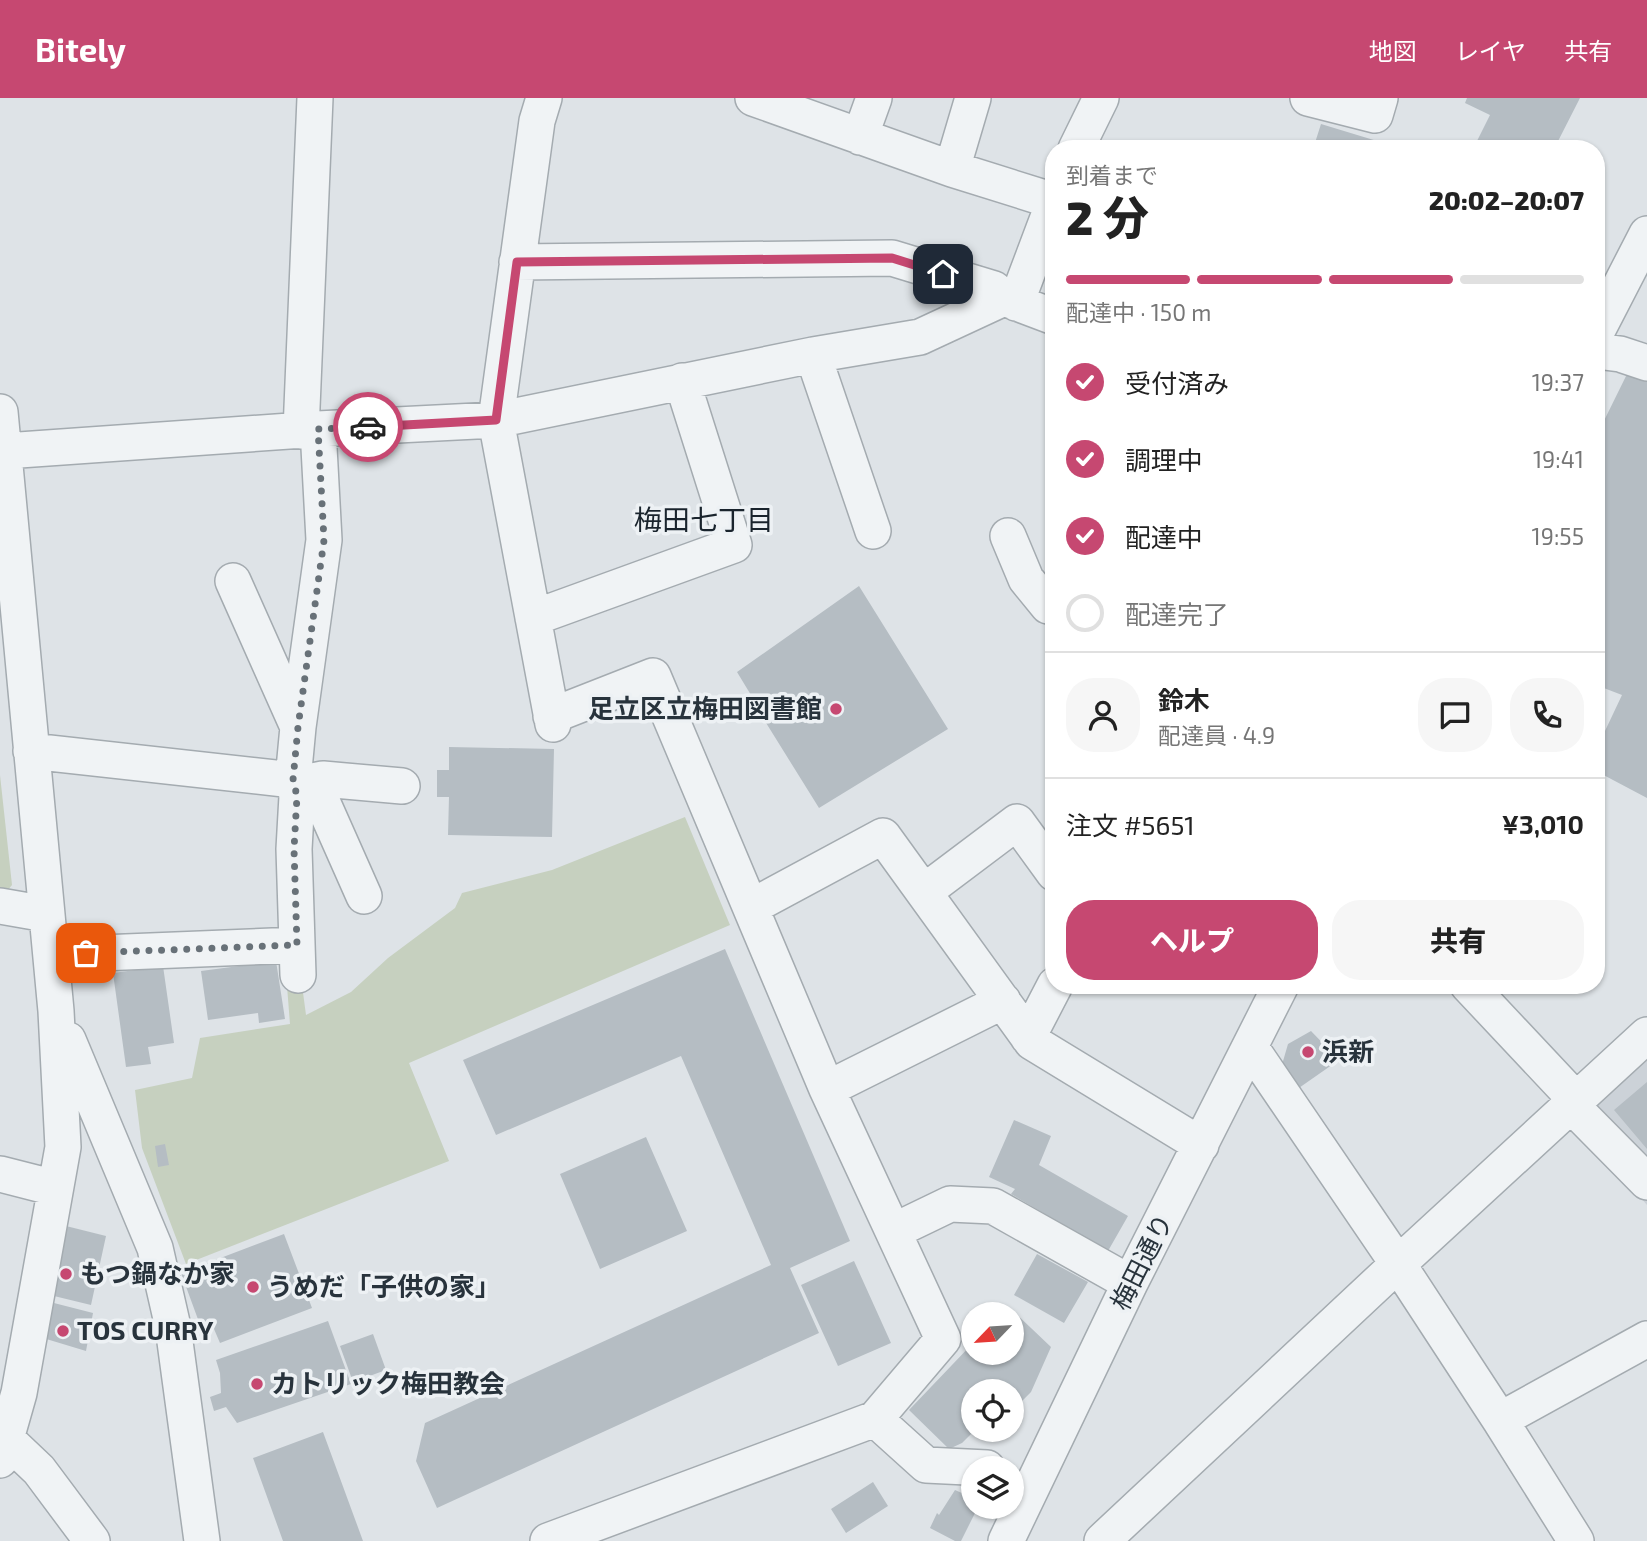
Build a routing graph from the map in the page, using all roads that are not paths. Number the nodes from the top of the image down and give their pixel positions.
1 (315, 98) edge
2 (544, 98) edge
3 (753, 98) edge
4 (874, 98) edge
5 (973, 98) edge
6 (1101, 98) edge
7 (1308, 98) edge
8 (1380, 98) edge
9 (860, 137) junction
10 (1080, 140) edge
11 (953, 169) junction
12 (1045, 198) edge
13 (1045, 221) edge
14 (1647, 234) edge
15 (517, 262) junction
16 (1010, 300) junction
17 (1045, 314) edge
18 (1605, 316) edge
19 (1605, 352) edge
20 (813, 355) junction
21 (1647, 363) edge
22 (682, 381) junction
23 (0, 412) edge
24 (496, 420) junction
25 (309, 430) junction
26 (5, 452) junction
27 (873, 530) dead end
28 (1008, 536) dead end
29 (233, 581) dead end
30 (1045, 602) edge
31 (533, 618) junction
32 (298, 727) junction
33 (31, 751) junction
34 (303, 781) junction
35 (402, 786) dead end
36 (1045, 861) edge
37 (924, 892) junction
38 (364, 896) dead end
39 (0, 906) edge
40 (751, 907) junction
41 (46, 914) junction
42 (51, 954) junction
43 (1050, 994) edge
44 (1277, 994) edge
45 (1476, 994) edge
46 (1003, 1002) junction
47 (56, 1011) junction
48 (1647, 1035) edge
49 (1028, 1037) junction
50 (1251, 1048) junction
51 (827, 1089) junction
52 (1575, 1104) junction
53 (110, 1144) junction
54 (1201, 1146) junction
55 (63, 1147) junction
56 (0, 1174) edge
57 (1647, 1182) edge
58 (55, 1188) junction
59 (894, 1231) junction
60 (1398, 1264) junction
61 (1130, 1283) junction
62 (1647, 1339) edge
63 (875, 1419) junction
64 (1500, 1420) junction
65 (2, 1443) edge
66 (961, 1467) edge
67 (1026, 1470) edge
68 (92, 1541) edge
69 (202, 1541) edge
70 (548, 1541) edge
71 (1006, 1541) edge
72 (1102, 1541) edge
73 (1576, 1541) edge

1 - 25 street
2 - 15 street
3 - 9 street
4 - 9 street
5 - 11 street
6 - 10 street
7 - 8 street
9 - 11 street
11 - 12 street
13 - 16 street
14 - 18 street
15 - 16 street
15 - 24 street
16 - 17 street
16 - 20 street
19 - 21 street
20 - 22 street
20 - 27 street
22 - 24 street
22 - 31 street
23 - 26 street
24 - 25 street
24 - 31 street
25 - 26 street
25 - 32 street
26 - 33 street
28 - 30 street
29 - 32 street
31 - 40 street
32 - 34 street
33 - 34 street
33 - 41 street
34 - 35 street
34 - 38 street
34 - 42 street
36 - 37 street
37 - 40 street
37 - 46 street
39 - 41 street
40 - 51 street
41 - 42 street
42 - 47 street
43 - 49 street
44 - 50 street, 梅田通り
45 - 52 street
46 - 49 street
46 - 51 street
47 - 53 street
47 - 55 street
48 - 52 street
49 - 54 street
50 - 54 street, 梅田通り
50 - 60 street
51 - 59 street
52 - 57 street
52 - 60 street
53 - 55 street
53 - 69 street
54 - 61 street, 梅田通り
55 - 58 street
56 - 58 street
58 - 65 street
59 - 61 street
59 - 63 street
60 - 64 street
60 - 72 street
61 - 67 street, 梅田通り
62 - 64 street
63 - 66 street
63 - 70 street
64 - 73 street
65 - 68 street
67 - 71 street, 梅田通り

